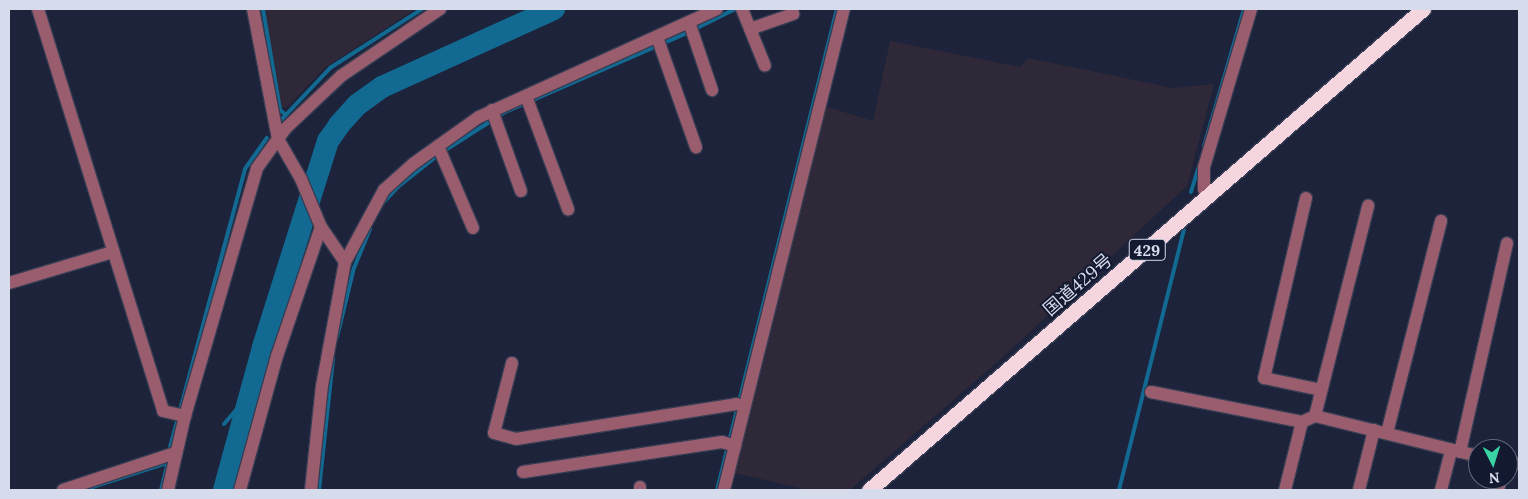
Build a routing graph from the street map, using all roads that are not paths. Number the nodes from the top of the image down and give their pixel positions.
1 (38, 9) edge
2 (253, 9) edge
3 (440, 9) edge
4 (716, 9) edge
5 (742, 9) edge
6 (844, 9) edge
7 (1251, 9) edge
8 (1423, 9) edge
9 (793, 14) dead end
10 (690, 27) junction
11 (750, 29) junction
12 (659, 42) junction
13 (766, 66) dead end
14 (712, 90) dead end
15 (528, 101) junction
16 (494, 116) junction
17 (278, 139) junction
18 (696, 147) dead end
19 (441, 151) junction
20 (521, 191) dead end
21 (1208, 198) junction
22 (1306, 198) dead end
23 (1368, 206) dead end
24 (568, 209) dead end
25 (1441, 221) dead end
26 (321, 224) junction
27 (472, 228) dead end
28 (1507, 243) dead end
29 (112, 252) junction
30 (345, 262) junction
31 (9, 283) edge
32 (512, 363) dead end
33 (1321, 390) junction
34 (1152, 392) dead end
35 (740, 405) junction
36 (181, 415) junction
37 (1315, 416) junction
38 (1302, 422) junction
39 (1374, 430) junction
40 (1387, 433) junction
41 (731, 444) junction
42 (1456, 452) junction
43 (171, 454) junction
44 (1468, 454) edge
45 (523, 472) dead end
46 (63, 490) edge
47 (168, 490) edge
48 (240, 490) edge
49 (311, 490) edge
50 (724, 490) edge
51 (869, 490) edge
52 (1285, 490) edge
53 (1359, 490) edge
54 (1441, 490) edge

1 - 29 street
2 - 17 street
3 - 17 street
4 - 10 street
5 - 11 street
6 - 35 street
7 - 21 street
8 - 21 highway, 国道429号 / 429
9 - 11 street
10 - 12 street
10 - 14 street
11 - 13 street
12 - 15 street
12 - 18 street
15 - 16 street
15 - 24 street
16 - 19 street
16 - 20 street
17 - 26 street
17 - 36 street
19 - 27 street
19 - 30 street
21 - 51 highway, 国道429号 / 429
22 - 33 street
23 - 33 street
25 - 40 street
26 - 30 street
26 - 48 street
28 - 42 street
29 - 31 street
29 - 36 street
30 - 49 street
32 - 35 street
33 - 37 street
34 - 38 street
35 - 41 street
36 - 43 street
37 - 38 street
37 - 39 street
38 - 52 street
39 - 40 street
39 - 53 street
40 - 42 street
41 - 45 street
41 - 50 street
42 - 44 street
42 - 54 street
43 - 46 street
43 - 47 street

